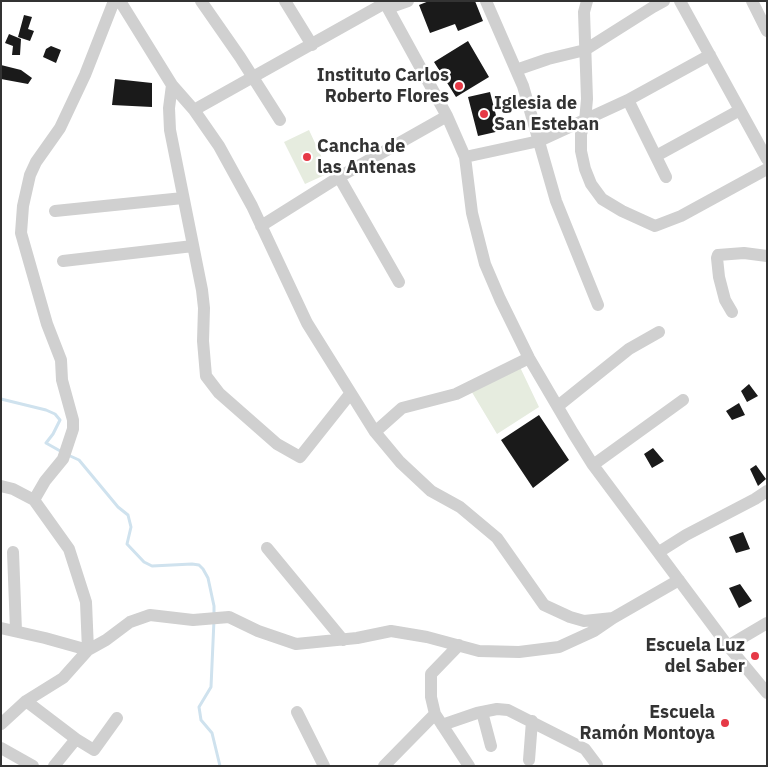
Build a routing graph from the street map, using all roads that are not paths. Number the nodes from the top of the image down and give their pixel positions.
1 (114, 1) edge
2 (120, 1) edge
3 (201, 1) edge
4 (285, 1) edge
5 (408, 1) edge
6 (486, 1) edge
7 (587, 1) edge
8 (664, 1) edge
9 (680, 1) edge
10 (752, 1) edge
11 (386, 4) edge
12 (767, 31) edge
13 (312, 45) junction
14 (585, 50) junction
15 (710, 55) junction
16 (516, 70) junction
17 (254, 77) junction
18 (172, 85) junction
19 (628, 100) junction
20 (194, 110) junction
21 (740, 110) junction
22 (447, 116) junction
23 (280, 120) dead end
24 (585, 121) junction
25 (539, 141) junction
26 (656, 156) junction
27 (465, 157) junction
28 (767, 159) edge
29 (767, 169) edge
30 (666, 177) dead end
31 (339, 178) junction
32 (183, 198) junction
33 (55, 211) dead end
34 (261, 226) junction
35 (193, 246) junction
36 (767, 256) edge
37 (63, 262) dead end
38 (399, 282) dead end
39 (598, 305) dead end
40 (732, 312) dead end
41 (659, 332) dead end
42 (529, 358) junction
43 (350, 394) junction
44 (683, 400) dead end
45 (558, 406) junction
46 (374, 432) junction
47 (594, 465) junction
48 (1, 486) edge
49 (767, 491) edge
50 (34, 500) junction
51 (267, 548) dead end
52 (13, 552) dead end
53 (659, 552) junction
54 (679, 580) junction
55 (613, 618) junction
56 (767, 624) edge
57 (1, 628) edge
58 (16, 631) junction
59 (343, 640) junction
60 (459, 645) junction
61 (728, 646) junction
62 (88, 650) junction
63 (767, 692) edge
64 (26, 701) junction
65 (297, 712) dead end
66 (482, 712) junction
67 (435, 714) junction
68 (118, 718) dead end
69 (532, 721) junction
70 (1, 724) edge
71 (442, 725) junction
72 (76, 739) junction
73 (491, 746) dead end
74 (1, 748) edge
75 (529, 760) dead end
76 (597, 765) edge
77 (33, 766) edge
78 (54, 766) edge
79 (324, 766) edge
80 (384, 766) edge
81 (469, 766) edge

1 - 50 street
2 - 18 street
3 - 17 street
4 - 13 street
5 - 11 street
6 - 16 street
7 - 14 street
8 - 14 street
9 - 15 street
10 - 12 street
11 - 13 street
11 - 22 street
13 - 17 street
14 - 16 street
14 - 24 street
15 - 19 street
15 - 21 street
16 - 25 street
17 - 20 street
17 - 23 street
18 - 20 street
18 - 32 street
19 - 24 street
19 - 26 street
20 - 34 street
21 - 26 street
21 - 28 street
22 - 27 street
22 - 31 street
24 - 25 street
24 - 29 street
25 - 27 street
25 - 39 street
26 - 30 street
27 - 42 street
31 - 34 street
31 - 38 street
32 - 33 street
32 - 35 street
34 - 43 street
35 - 37 street
35 - 43 street
36 - 40 street
41 - 45 street
42 - 45 street
42 - 46 street
43 - 46 street
44 - 47 street
45 - 47 street
46 - 55 street
47 - 53 street
48 - 50 street
49 - 53 street
50 - 62 street
51 - 59 street
52 - 58 street
53 - 54 street
54 - 55 street
54 - 61 street
55 - 60 street
56 - 61 street
57 - 58 street
58 - 62 street
59 - 60 street
59 - 62 street
60 - 67 street
61 - 63 street
62 - 64 street
64 - 70 street
64 - 72 street
65 - 79 street
66 - 69 street
66 - 71 street
66 - 73 street
67 - 71 street
67 - 80 street
68 - 72 street
69 - 75 street
69 - 76 street
71 - 81 street
72 - 78 street
74 - 77 street

